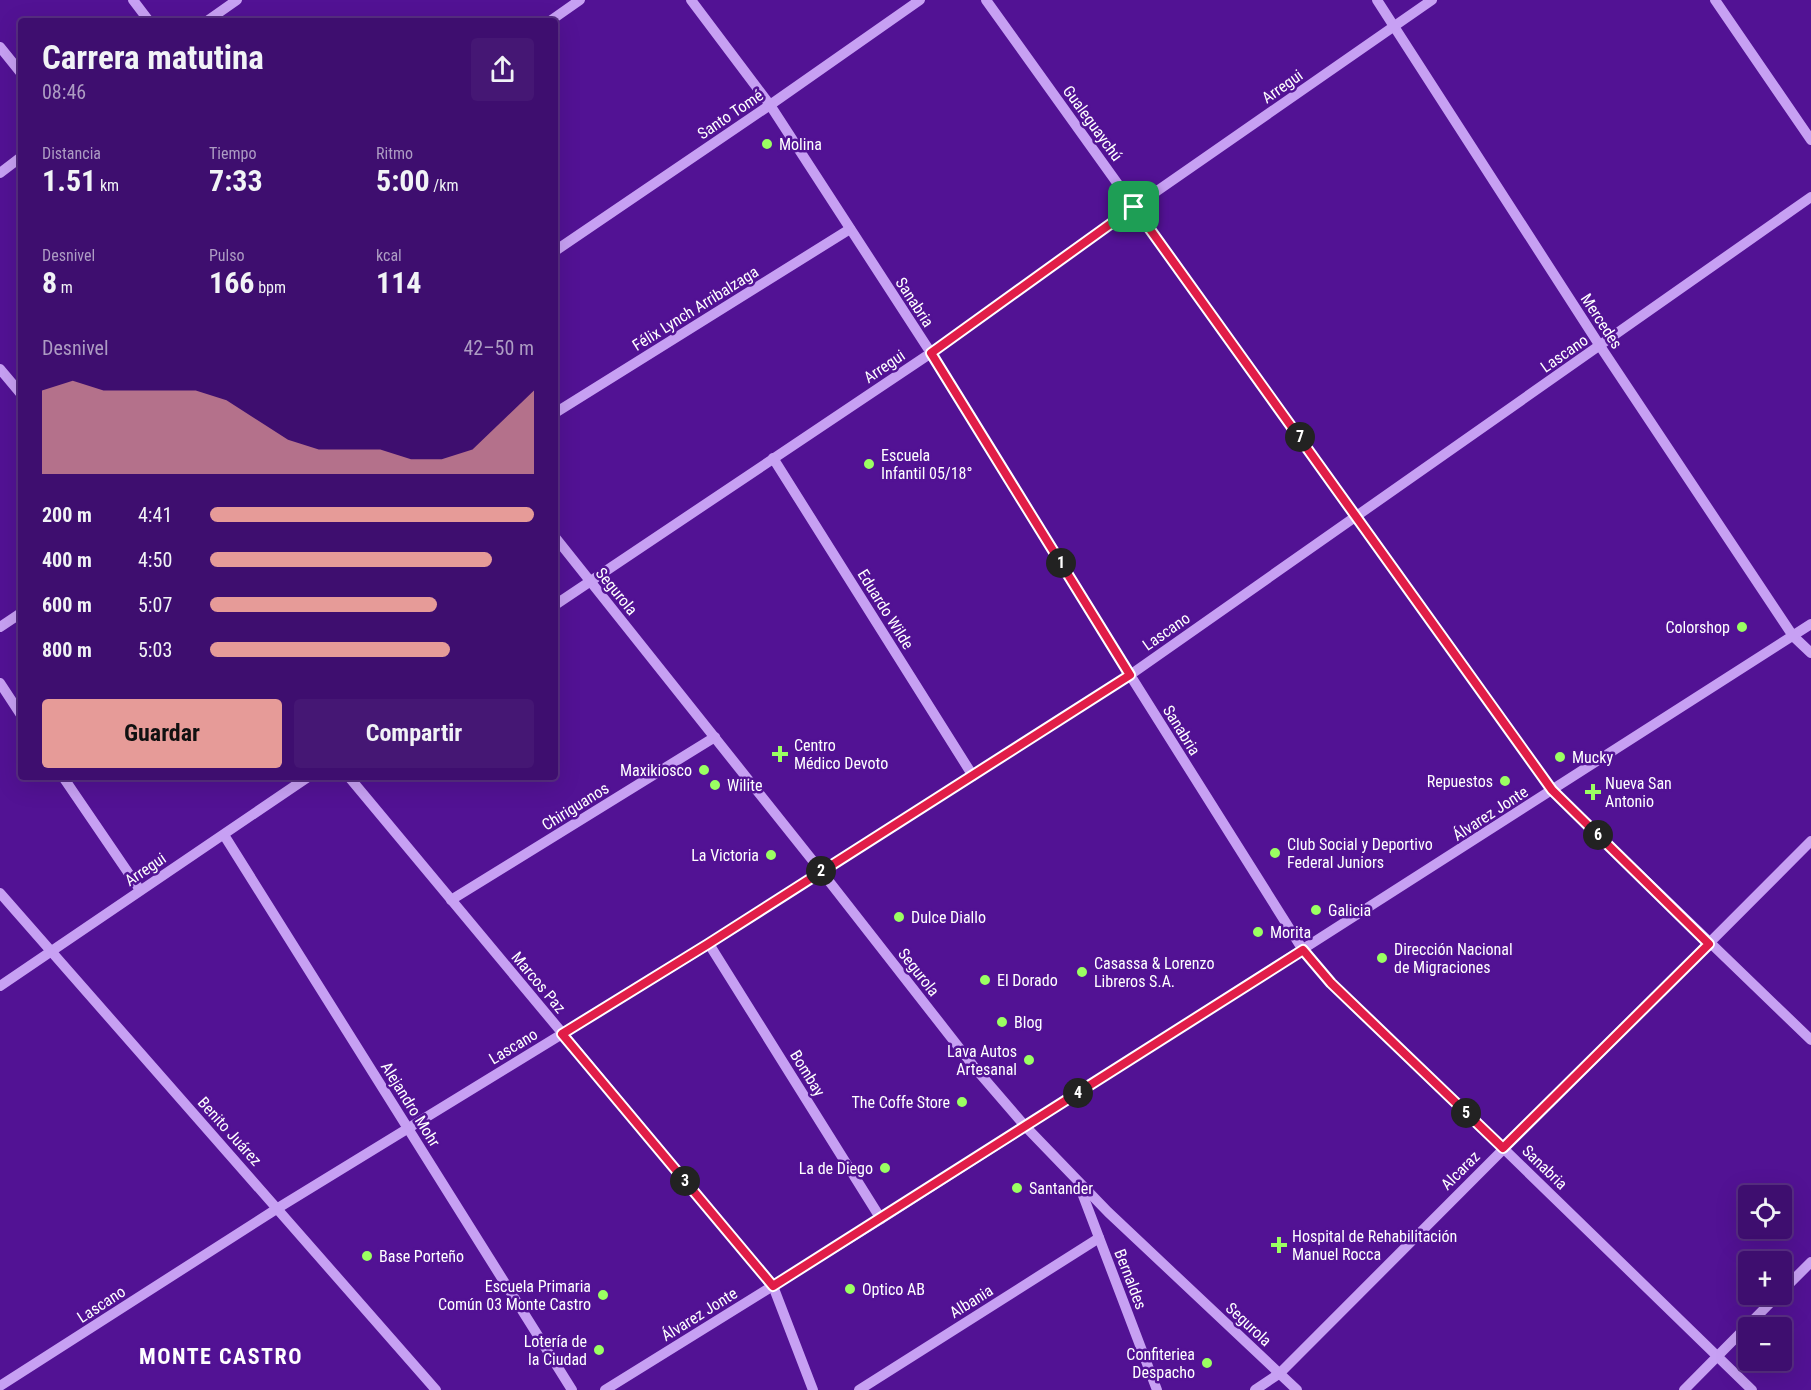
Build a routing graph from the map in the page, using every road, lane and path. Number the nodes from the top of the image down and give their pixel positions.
1 (133, 0) edge
2 (237, 0) edge
3 (580, 0) edge
4 (691, 0) edge
5 (920, 0) edge
6 (986, 0) edge
7 (1377, 0) edge
8 (1432, 0) edge
9 (1715, 0) edge
10 (147, 18) edge
11 (211, 18) edge
12 (554, 18) edge
13 (1394, 27) junction
14 (0, 47) edge
15 (18, 69) edge
16 (770, 105) junction
17 (1811, 140) edge
18 (18, 159) edge
19 (0, 173) edge
20 (1811, 197) edge
21 (1134, 207) junction
22 (850, 229) junction
23 (558, 249) edge
24 (1600, 346) junction
25 (931, 353) junction
26 (0, 369) edge
27 (18, 390) edge
28 (558, 411) edge
29 (773, 458) junction
30 (1357, 516) junction
31 (558, 541) edge
32 (590, 581) junction
33 (558, 603) edge
34 (18, 616) edge
35 (1811, 624) edge
36 (0, 627) edge
37 (1792, 636) junction
38 (1811, 653) edge
39 (1130, 675) junction
40 (0, 683) edge
41 (18, 710) edge
42 (715, 737) junction
43 (973, 776) junction
44 (65, 780) edge
45 (304, 780) edge
46 (351, 780) edge
47 (1552, 790) junction
48 (224, 835) junction
49 (1811, 841) edge
50 (821, 871) junction
51 (140, 890) junction
52 (0, 893) edge
53 (451, 900) junction
54 (708, 944) junction
55 (1709, 944) junction
56 (1303, 950) junction
57 (51, 952) junction
58 (0, 986) edge
59 (562, 1034) junction
60 (1811, 1041) edge
61 (1025, 1126) junction
62 (408, 1128) junction
63 (1503, 1148) junction
64 (1077, 1179) junction
65 (278, 1208) junction
66 (881, 1219) junction
67 (1099, 1238) junction
68 (1811, 1262) edge
69 (1792, 1281) edge
70 (773, 1286) junction
71 (1768, 1305) edge
72 (1718, 1356) junction
73 (1280, 1373) junction
74 (0, 1386) edge
75 (436, 1390) edge
76 (572, 1390) edge
77 (605, 1390) edge
78 (813, 1390) edge
79 (859, 1390) edge
80 (1157, 1390) edge
81 (1255, 1390) edge
82 (1297, 1390) edge
83 (1684, 1390) edge
84 (1752, 1390) edge

1 - 10 street
2 - 11 street
3 - 12 street
4 - 16 street, Sanabria
5 - 16 street, Santo Tomé
6 - 21 street, Gualeguaychú
7 - 13 street, Mercedes
8 - 13 street, Arregui
9 - 17 street
13 - 21 street, Arregui
13 - 24 street, Mercedes
14 - 15 street
16 - 22 street, Sanabria
16 - 23 street, Santo Tomé
18 - 19 street
20 - 24 street, Lascano
21 - 25 street, Arregui
21 - 30 street, Gualeguaychú
22 - 25 street, Sanabria
22 - 28 street, Félix Lynch Arribalzaga
24 - 30 street, Lascano
24 - 37 street, Mercedes
25 - 29 street, Arregui
25 - 39 street, Sanabria
26 - 27 street
29 - 32 street, Arregui
29 - 43 street, Eduardo Wilde
30 - 39 street, Lascano
30 - 47 street, Gualeguaychú
31 - 32 street, Segurola
32 - 33 street, Arregui
32 - 42 street, Segurola
34 - 36 street
35 - 37 street, Álvarez Jonte
37 - 38 street, Mercedes
37 - 47 street, Álvarez Jonte
39 - 43 street, Lascano
39 - 56 street, Sanabria
40 - 41 street
42 - 50 street, Segurola
42 - 53 street, Chiriguanos
43 - 50 street, Lascano
44 - 51 street
45 - 48 street, Arregui
46 - 53 street, Marcos Paz
47 - 55 street, Gualeguaychú
47 - 56 street, Álvarez Jonte
48 - 51 street, Arregui
48 - 62 street, Alejandro Mohr
49 - 55 street, Alcaraz
50 - 54 street, Lascano
50 - 61 street, Segurola
51 - 57 street, Arregui
52 - 57 street, Benito Juárez
53 - 59 street, Marcos Paz
54 - 59 street, Lascano
54 - 66 street, Bombay
55 - 60 street, Gualeguaychú
55 - 63 street, Alcaraz
56 - 61 street, Álvarez Jonte
56 - 63 street, Sanabria
57 - 58 street, Arregui
57 - 65 street, Benito Juárez
59 - 62 street, Lascano
59 - 70 street, Marcos Paz
61 - 64 street, Segurola
61 - 66 street, Álvarez Jonte
62 - 65 street, Lascano
62 - 76 street, Alejandro Mohr
63 - 72 street, Sanabria
63 - 73 street, Alcaraz
64 - 67 street, Bernaldes
64 - 73 street, Segurola
65 - 74 street, Lascano
65 - 75 street, Benito Juárez
66 - 70 street, Álvarez Jonte
67 - 79 street, Albania
67 - 80 street, Bernaldes
68 - 69 street
70 - 77 street, Álvarez Jonte
70 - 78 street, Marcos Paz
71 - 72 street
72 - 83 street
72 - 84 street, Sanabria
73 - 81 street, Alcaraz
73 - 82 street, Segurola

